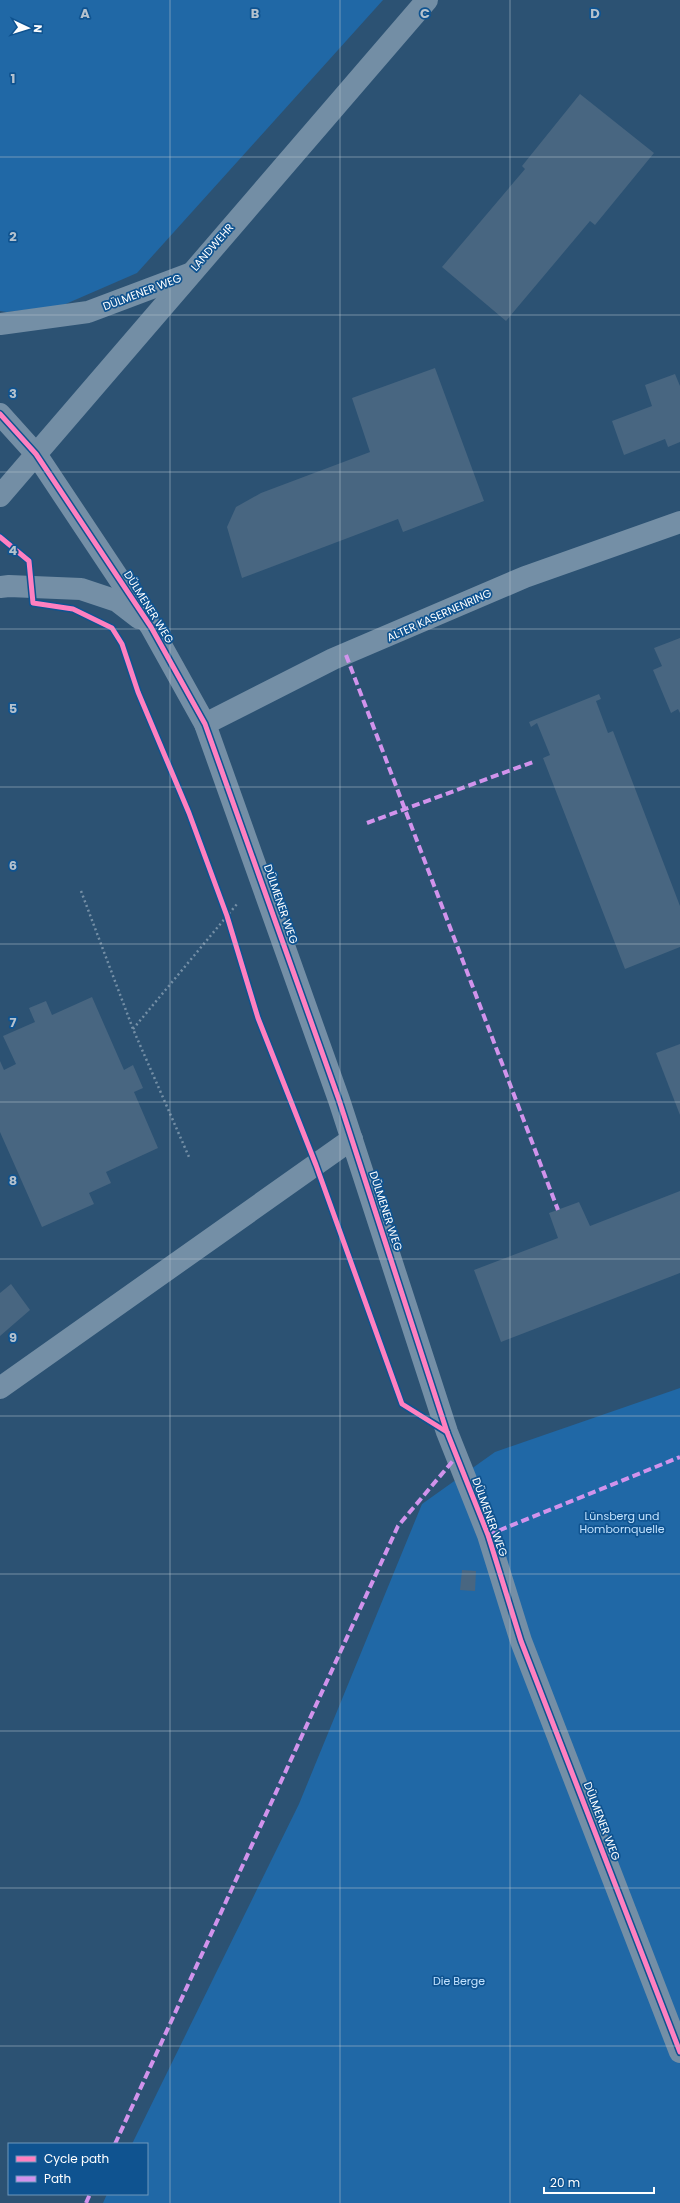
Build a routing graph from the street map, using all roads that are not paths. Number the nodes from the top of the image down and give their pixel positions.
1 (427, 0) edge
2 (189, 274) junction
3 (0, 324) edge
4 (0, 414) edge
5 (36, 454) junction
6 (0, 496) edge
7 (680, 522) edge
8 (0, 587) edge
9 (151, 627) junction
10 (205, 724) junction
11 (352, 1140) junction
12 (0, 1388) edge
13 (680, 2052) edge

1 - 2 main road, LANDWEHR
2 - 3 street, DÜLMENER WEG
2 - 5 main road, LANDWEHR
4 - 5 street, DÜLMENER WEG
5 - 6 main road, LANDWEHR
5 - 9 street, DÜLMENER WEG
7 - 10 street, ALTER KASERNENRING
8 - 9 street, DÜLMENER WEG
9 - 10 street, DÜLMENER WEG
10 - 11 street, DÜLMENER WEG
11 - 12 street
11 - 13 street, DÜLMENER WEG

